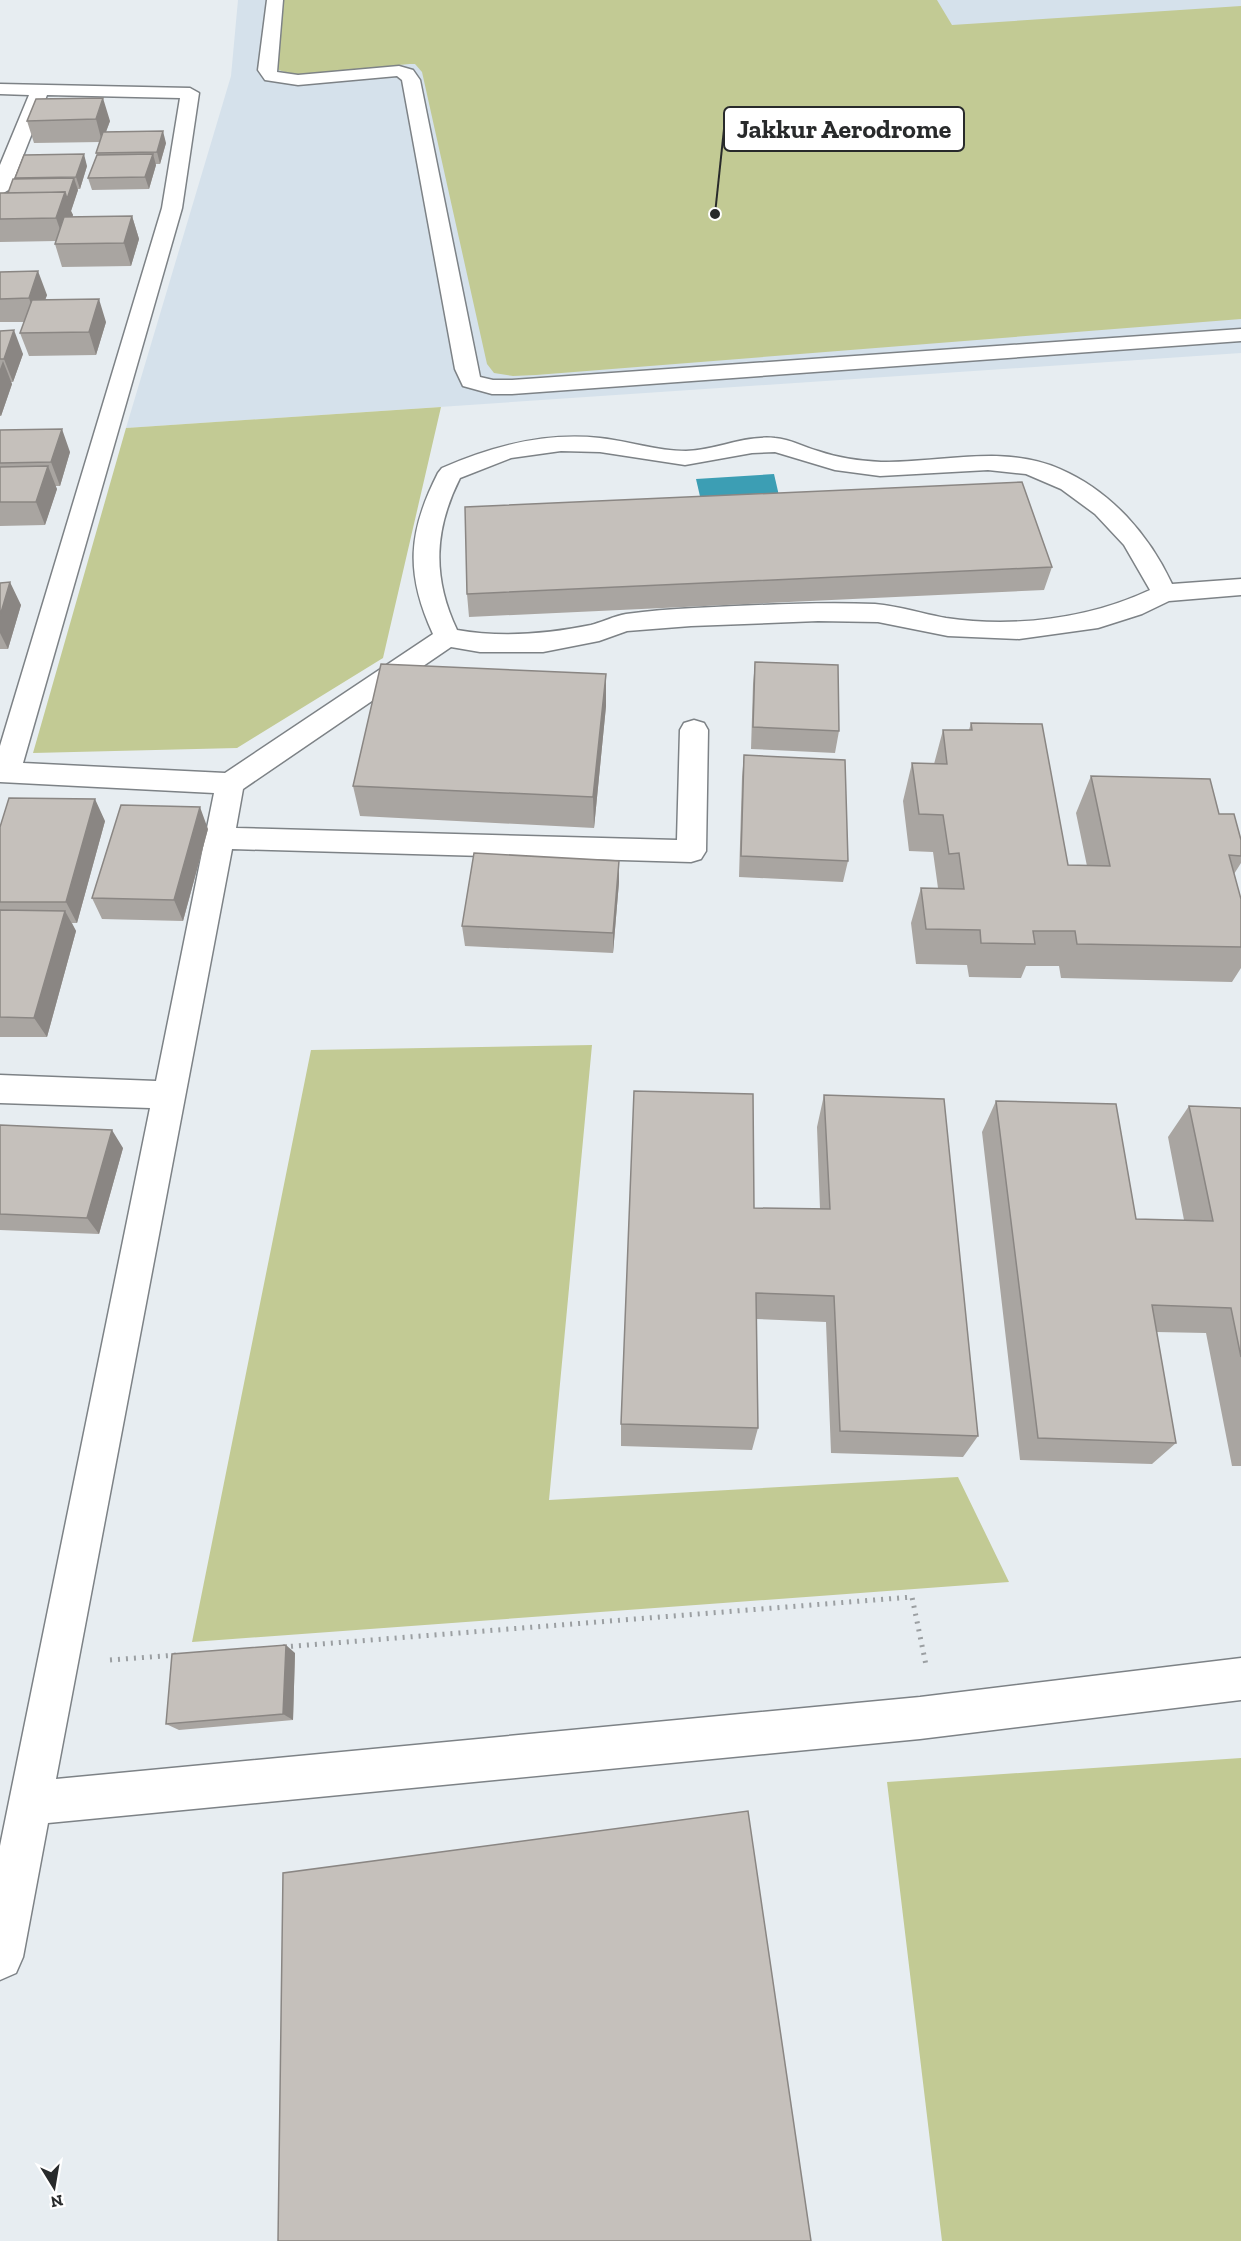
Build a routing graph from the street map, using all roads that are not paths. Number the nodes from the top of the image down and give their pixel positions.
1 (275, 0) edge
2 (0, 89) edge
3 (40, 90) junction
4 (0, 189) edge
5 (1241, 335) edge
6 (1241, 587) edge
7 (1164, 593) junction
8 (447, 637) junction
9 (694, 730) dead end
10 (3, 772) edge
11 (230, 784) junction
12 (220, 838) junction
13 (0, 1089) edge
14 (171, 1095) junction
15 (1241, 1679) edge
16 (31, 1803) junction
17 (0, 1957) edge

1 - 5 street
2 - 3 street
3 - 4 street
3 - 10 street
6 - 7 street
7 - 8 street
7 - 8 street
8 - 11 street
9 - 12 street
10 - 11 street
11 - 12 street
12 - 14 street
13 - 14 street
14 - 16 street
15 - 16 street
16 - 17 street

